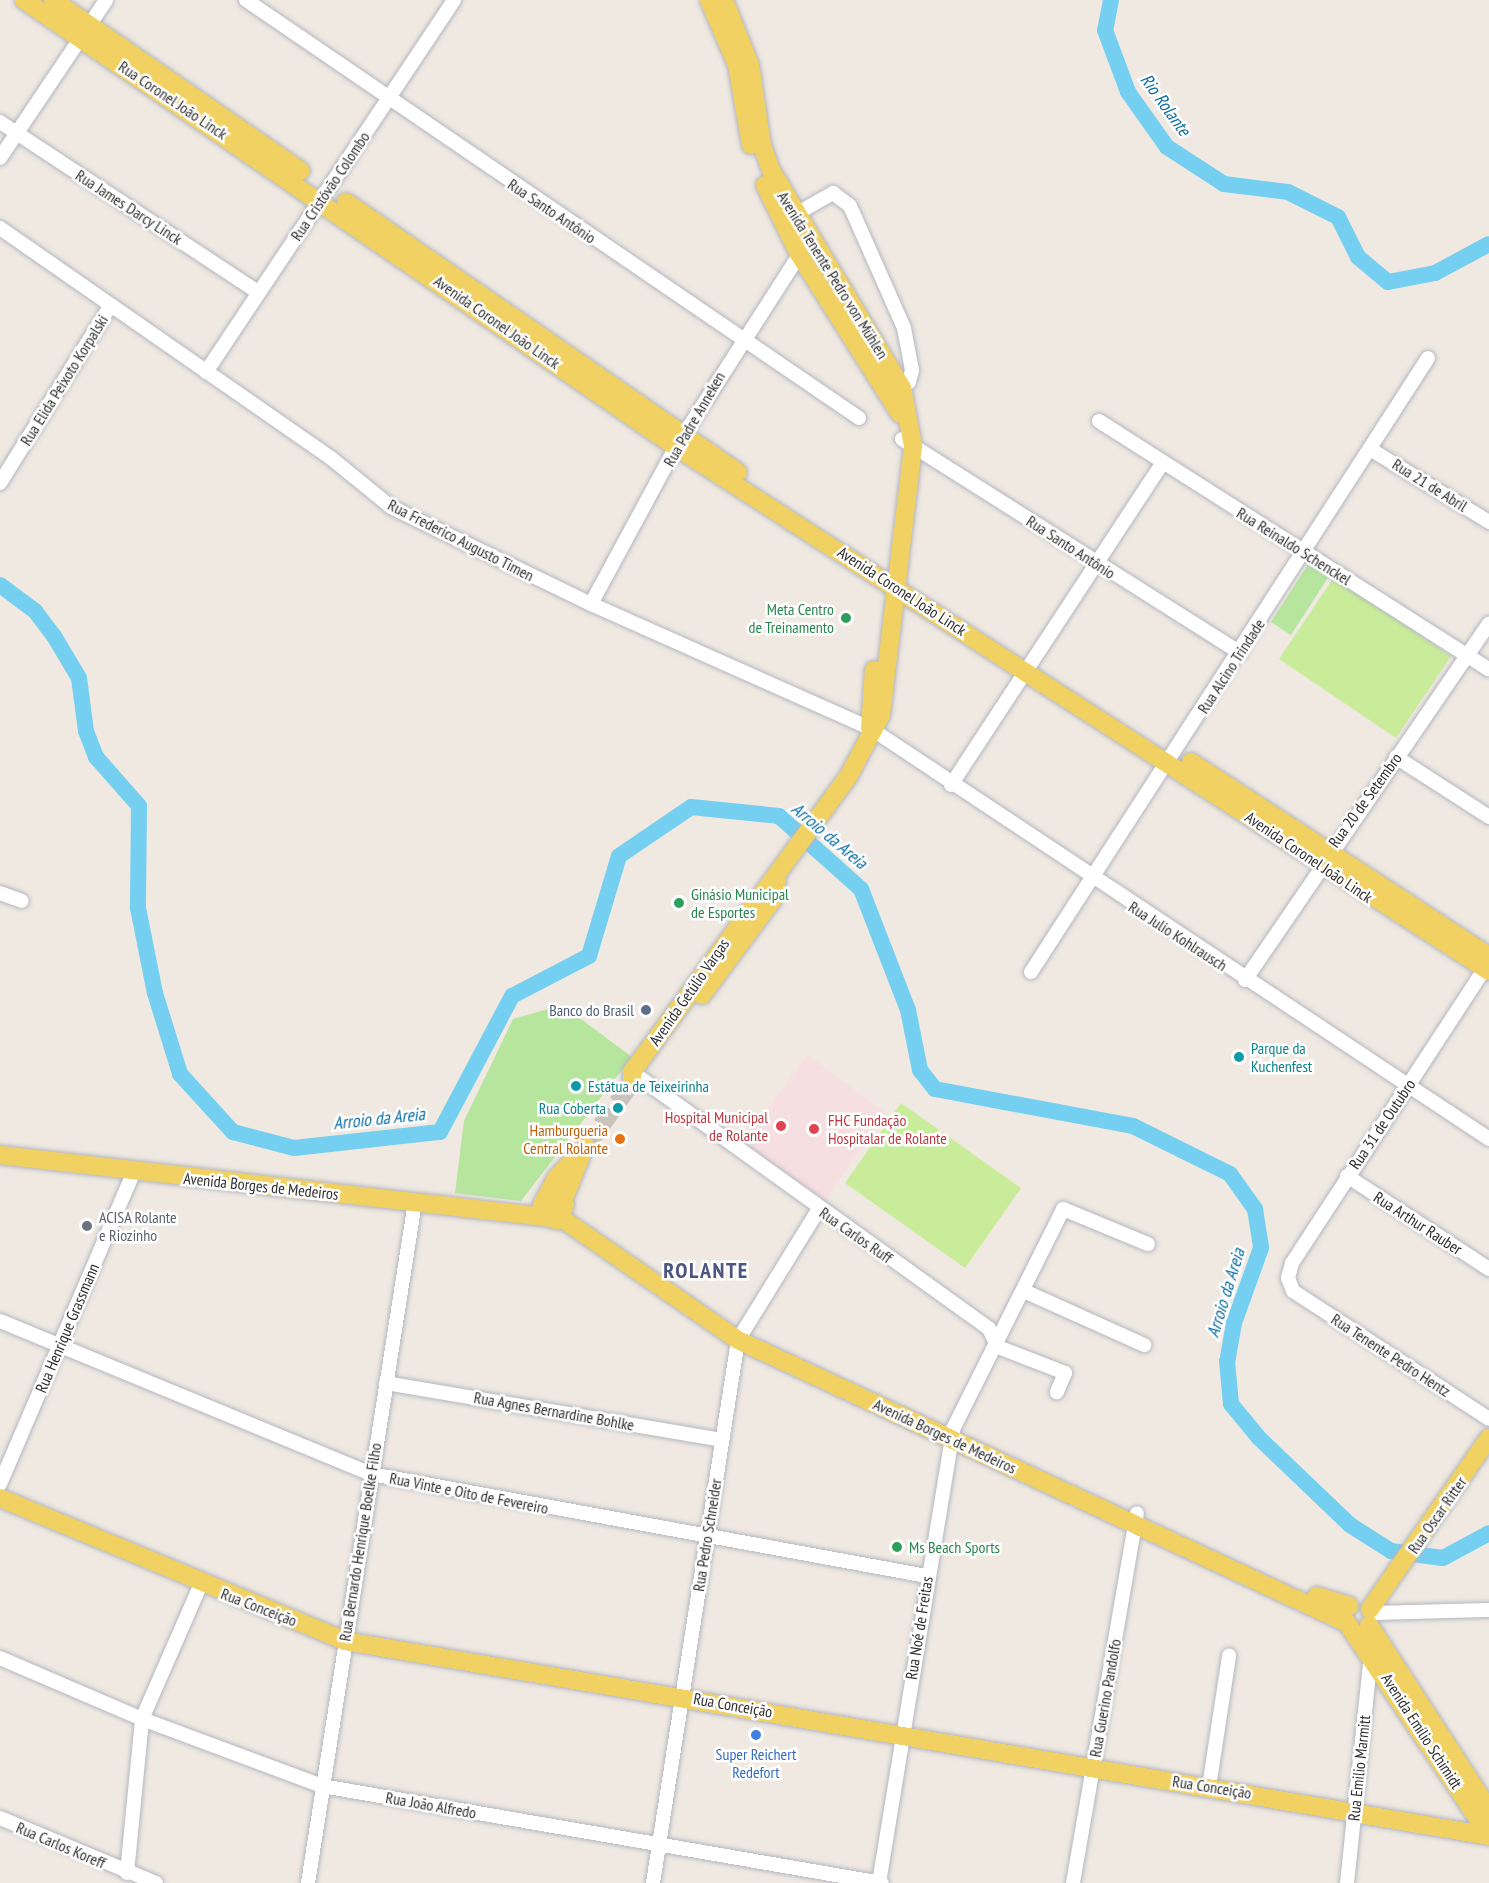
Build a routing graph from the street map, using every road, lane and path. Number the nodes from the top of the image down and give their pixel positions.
1 (24, 0) edge
2 (53, 0) edge
3 (106, 0) edge
4 (246, 0) edge
5 (454, 0) edge
6 (709, 0) edge
7 (724, 0) edge
8 (85, 30) junction
9 (389, 99) junction
10 (0, 122) edge
11 (17, 134) junction
12 (0, 158) edge
13 (325, 195) junction
14 (796, 214) junction
15 (0, 228) edge
16 (804, 248) junction
17 (258, 292) junction
18 (109, 308) junction
19 (742, 337) junction
20 (1428, 358) dead end
21 (206, 372) junction
22 (897, 390) junction
23 (859, 418) dead end
24 (1100, 421) dead end
25 (680, 442) junction
26 (908, 443) junction
27 (1370, 449) junction
28 (1163, 462) junction
29 (0, 483) edge
30 (1489, 522) edge
31 (1305, 553) junction
32 (1096, 564) junction
33 (891, 577) junction
34 (591, 604) junction
35 (1489, 623) edge
36 (1240, 653) junction
37 (1468, 655) junction
38 (1030, 668) junction
39 (1489, 669) edge
40 (870, 728) junction
41 (1173, 757) junction
42 (1396, 757) junction
43 (951, 785) junction
44 (1489, 817) edge
45 (1323, 859) junction
46 (1094, 880) junction
47 (0, 893) edge
48 (22, 901) dead end
49 (1488, 964) edge
50 (1031, 972) dead end
51 (1245, 980) junction
52 (634, 1079) joint
53 (1408, 1085) junction
54 (1489, 1140) edge
55 (584, 1149) tunnel mouth
56 (0, 1155) edge
57 (134, 1172) junction
58 (1347, 1176) junction
59 (415, 1202) junction
60 (554, 1207) junction
61 (819, 1209) junction
62 (1148, 1245) dead end
63 (1489, 1269) edge
64 (1024, 1291) junction
65 (1293, 1291) joint
66 (0, 1321) edge
67 (740, 1334) junction
68 (1144, 1345) dead end
69 (59, 1346) junction
70 (998, 1347) junction
71 (386, 1383) junction
72 (1057, 1392) dead end
73 (1489, 1419) edge
74 (952, 1434) junction
75 (1489, 1438) edge
76 (722, 1440) junction
77 (371, 1474) junction
78 (0, 1484) edge
79 (0, 1498) edge
80 (1136, 1519) junction
81 (707, 1537) junction
82 (927, 1575) junction
83 (201, 1584) junction
84 (1489, 1610) edge
85 (1361, 1615) junction
86 (345, 1641) junction
87 (1371, 1653) junction
88 (1230, 1656) dead end
89 (0, 1658) edge
90 (682, 1696) junction
91 (1418, 1713) junction
92 (142, 1719) junction
93 (902, 1733) junction
94 (1093, 1767) junction
95 (322, 1786) junction
96 (1209, 1787) junction
97 (1353, 1809) junction
98 (1489, 1810) edge
99 (0, 1818) edge
100 (1489, 1835) edge
101 (658, 1845) junction
102 (127, 1873) junction
103 (156, 1883) edge
104 (308, 1883) edge
105 (653, 1883) edge
106 (880, 1883) edge
107 (1073, 1883) edge
108 (1347, 1883) edge

1 - 8 main road, Rua Coronel João Linck
2 - 8 main road, Rua Coronel João Linck
3 - 8 street
4 - 9 street, Rua Santo Antônio
5 - 9 street, Rua Cristóvão Colombo
6 - 16 main road, Avenida Tenente Pedro von Mühlen
7 - 14 main road, Avenida Tenente Pedro von Mühlen
8 - 11 street
8 - 13 main road, Rua Coronel João Linck
9 - 13 street, Rua Cristóvão Colombo
9 - 19 street, Rua Santo Antônio
10 - 11 street, Rua James Darcy Linck
11 - 12 street
11 - 17 street, Rua James Darcy Linck
13 - 17 street, Rua Cristóvão Colombo
13 - 25 main road, Avenida Coronel João Linck
14 - 16 main road, Avenida Tenente Pedro von Mühlen
14 - 22 street
15 - 18 street, Rua Frederico Augusto Timen
16 - 19 street, Rua Padre Anneken
16 - 22 main road, Avenida Tenente Pedro von Mühlen
17 - 21 street, Rua Cristóvão Colombo
18 - 21 street, Rua Frederico Augusto Timen
18 - 29 street, Rua Elida Peixoto Korpalski
19 - 23 street, Rua Santo Antônio
19 - 25 street, Rua Padre Anneken
20 - 27 street, Rua Alcino Trindade
21 - 34 street, Rua Frederico Augusto Timen
22 - 26 main road, Avenida Tenente Pedro von Mühlen
24 - 28 street, Rua Reinaldo Schenckel
25 - 33 main road, Avenida Coronel João Linck
25 - 34 street, Rua Padre Anneken
26 - 32 street, Rua Santo Antônio
26 - 33 main road, Avenida Getúlio Vargas
27 - 30 street, Rua 21 de Abril
27 - 31 street, Rua Alcino Trindade
28 - 31 street, Rua Reinaldo Schenckel
28 - 32 street
31 - 36 street, Rua Alcino Trindade
31 - 37 street, Rua Reinaldo Schenckel
32 - 36 street, Rua Santo Antônio
32 - 38 street
33 - 38 main road, Avenida Coronel João Linck
33 - 40 main road, Avenida Getúlio Vargas
34 - 40 street, Rua Frederico Augusto Timen
35 - 37 street, Rua 20 de Setembro
36 - 41 street, Rua Alcino Trindade
37 - 39 street, Rua Reinaldo Schenckel
37 - 42 street, Rua 20 de Setembro
38 - 41 main road, Avenida Coronel João Linck
38 - 43 street
40 - 43 street, Rua Julio Kohlrausch
40 - 52 main road, Avenida Getúlio Vargas
41 - 45 main road, Avenida Coronel João Linck
41 - 46 street, Rua Alcino Trindade
42 - 44 street
42 - 45 street, Rua 20 de Setembro
43 - 46 street, Rua Julio Kohlrausch
45 - 49 main road, Avenida Coronel João Linck
45 - 51 street, Rua 20 de Setembro
46 - 50 street, Rua Alcino Trindade
46 - 51 street, Rua Julio Kohlrausch
47 - 48 street
49 - 53 street, Rua 31 de Outubro
51 - 53 street, Rua Julio Kohlrausch
52 - 61 street, Rua Carlos Ruff
53 - 54 street, Rua Julio Kohlrausch
53 - 58 street, Rua 31 de Outubro
55 - 60 main road
56 - 57 main road, Avenida Borges de Medeiros
57 - 59 main road, Avenida Borges de Medeiros
57 - 69 street, Rua Henrique Grassmann
58 - 63 street, Rua Arthur Rauber
58 - 65 street, Rua 31 de Outubro
59 - 60 main road, Avenida Borges de Medeiros
59 - 71 street, Rua Bernardo Henrique Boelke Filho
60 - 67 main road, Avenida Borges de Medeiros
61 - 67 street, Rua Pedro Schneider
61 - 70 street, Rua Carlos Ruff
62 - 64 street, Rua Noé de Freitas
64 - 68 street
64 - 70 street, Rua Noé de Freitas
65 - 73 street, Rua Tenente Pedro Hentz
66 - 69 street, Rua Vinte e Oito de Fevereiro
67 - 74 main road, Avenida Borges de Medeiros
67 - 76 street, Rua Pedro Schneider
69 - 77 street, Rua Vinte e Oito de Fevereiro
69 - 78 street, Rua Henrique Grassmann
70 - 72 street
70 - 74 street, Rua Noé de Freitas
71 - 76 street, Rua Agnes Bernardine Bohlke
71 - 77 street, Rua Bernardo Henrique Boelke Filho
74 - 80 main road, Avenida Borges de Medeiros
74 - 82 street, Rua Noé de Freitas
75 - 85 main road, Rua Oscar Ritter
76 - 81 street, Rua Pedro Schneider
77 - 81 street, Rua Vinte e Oito de Fevereiro
77 - 86 street, Rua Bernardo Henrique Boelke Filho
79 - 83 main road, Rua Conceição
80 - 85 main road, Avenida Borges de Medeiros
80 - 94 street, Rua Guerino Pandolfo
81 - 82 street, Rua Vinte e Oito de Fevereiro
81 - 90 street, Rua Pedro Schneider
82 - 93 street, Rua Noé de Freitas
83 - 86 main road, Rua Conceição
83 - 92 street
84 - 85 street
85 - 87 main road, Avenida Emílio Schimidt
85 - 91 main road, Avenida Emílio Schimidt
86 - 90 main road, Rua Conceição
86 - 95 street, Rua Bernardo Henrique Boelke Filho
87 - 91 main road, Avenida Emílio Schimidt
87 - 97 street, Rua Emilio Marmitt
88 - 96 street
89 - 92 street, Rua João Alfredo
90 - 93 main road, Rua Conceição
90 - 101 street, Rua Pedro Schneider
91 - 98 main road, Avenida Emílio Schimidt
91 - 100 main road, Avenida Emílio Schimidt
92 - 95 street, Rua João Alfredo
92 - 102 street
93 - 94 main road, Rua Conceição
93 - 106 street, Rua Noé de Freitas
94 - 96 main road, Rua Conceição
94 - 107 street, Rua Guerino Pandolfo
95 - 101 street, Rua João Alfredo
95 - 104 street, Rua Bernardo Henrique Boelke Filho
96 - 97 main road, Rua Conceição
97 - 100 main road, Rua Conceição
97 - 108 street, Rua Emilio Marmitt
99 - 102 street, Rua Carlos Koreff
101 - 105 street, Rua Pedro Schneider
101 - 106 street, Rua João Alfredo
102 - 103 street, Rua Carlos Koreff

